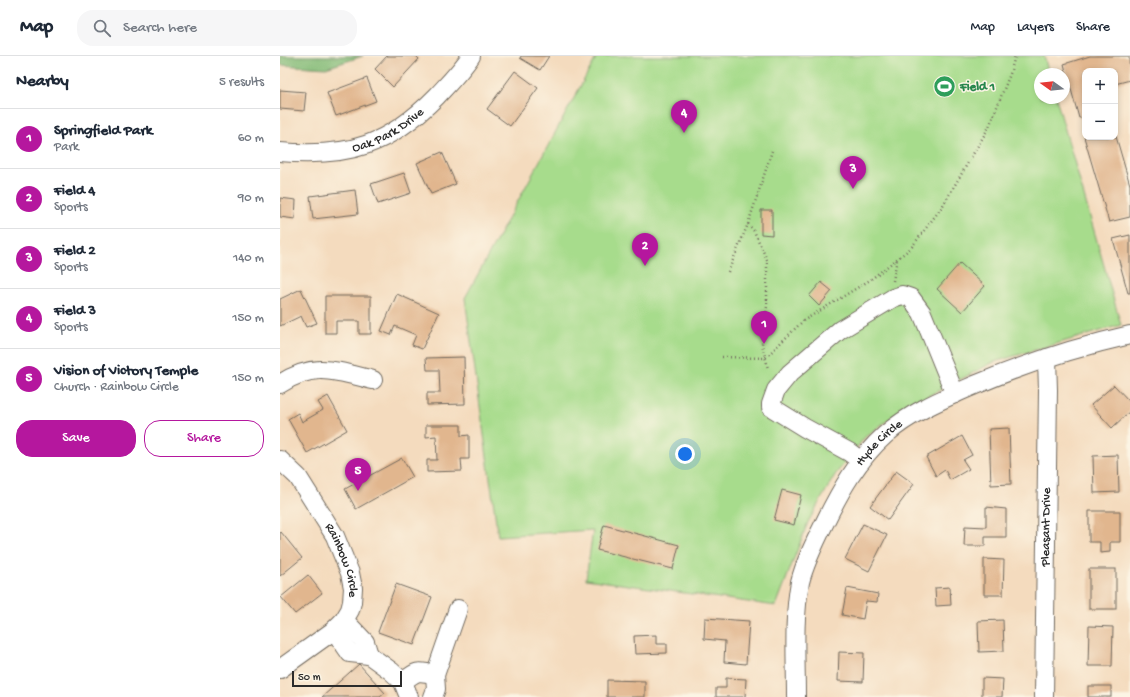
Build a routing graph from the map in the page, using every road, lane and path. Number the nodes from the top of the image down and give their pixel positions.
1 (470, 56) edge
2 (1015, 56) edge
3 (772, 151) dead end
4 (280, 152) edge
5 (748, 224) junction
6 (897, 258) junction
7 (728, 272) dead end
8 (893, 276) dead end
9 (1130, 335) edge
10 (722, 357) dead end
11 (765, 358) junction
12 (1047, 358) junction
13 (768, 369) dead end
14 (373, 380) dead end
15 (280, 384) edge
16 (955, 394) junction
17 (280, 460) edge
18 (861, 461) junction
19 (458, 609) dead end
20 (339, 625) junction
21 (280, 669) edge
22 (435, 675) junction
23 (406, 689) edge
24 (433, 697) edge
25 (796, 697) edge
26 (1044, 697) edge

1 - 4 street, Oak Park Drive
2 - 6 path
3 - 5 path
5 - 7 path
5 - 11 path
6 - 8 path
6 - 11 path
9 - 12 street, Hyde Circle
10 - 11 path
11 - 13 path
12 - 16 street, Hyde Circle
12 - 26 street, Pleasant Drive
14 - 15 street
16 - 18 street, Hyde Circle
16 - 18 street
17 - 20 street, Rainbow Circle
18 - 25 street, Hyde Circle
19 - 22 street
20 - 21 street
20 - 23 street
22 - 23 street
22 - 24 street

